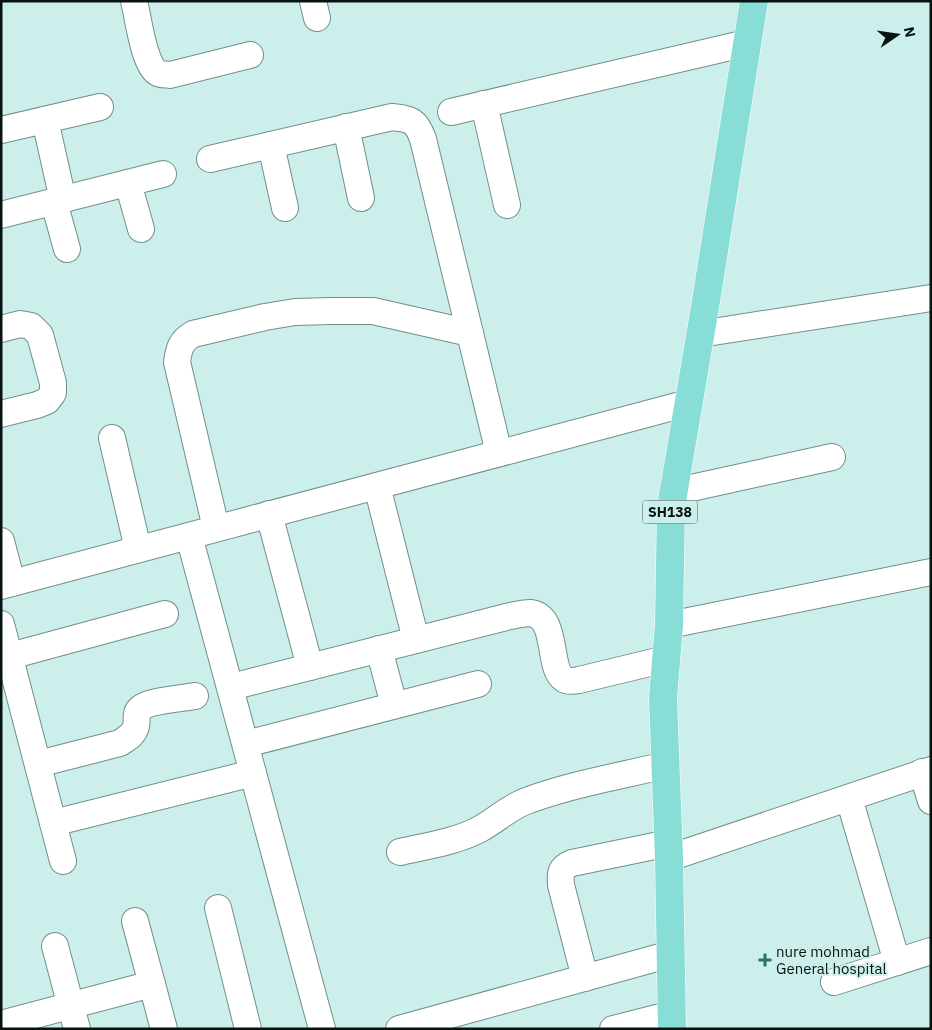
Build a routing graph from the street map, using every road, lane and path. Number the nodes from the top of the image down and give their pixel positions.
1 (134, 1) edge
2 (754, 1) edge
3 (748, 43) junction
4 (250, 55) dead end
5 (484, 104) junction
6 (100, 107) dead end
7 (451, 112) dead end
8 (45, 120) junction
9 (346, 128) junction
10 (1, 130) edge
11 (271, 146) junction
12 (210, 159) dead end
13 (162, 174) dead end
14 (128, 183) junction
15 (361, 198) dead end
16 (59, 201) junction
17 (507, 205) dead end
18 (285, 208) dead end
19 (1, 215) edge
20 (140, 229) dead end
21 (67, 249) dead end
22 (931, 298) edge
23 (1, 329) edge
24 (470, 333) junction
25 (700, 334) junction
26 (688, 403) junction
27 (1, 414) edge
28 (112, 438) dead end
29 (499, 453) junction
30 (832, 457) dead end
31 (377, 486) junction
32 (673, 492) junction
33 (269, 514) junction
34 (216, 528) junction
35 (189, 536) junction
36 (1, 541) edge
37 (138, 549) junction
38 (931, 572) edge
39 (7, 584) edge
40 (165, 614) dead end
41 (1, 624) edge
42 (669, 625) junction
43 (416, 640) junction
44 (379, 649) junction
45 (10, 656) junction
46 (666, 659) junction
47 (310, 667) junction
48 (478, 684) dead end
49 (230, 688) junction
50 (195, 696) dead end
51 (394, 705) junction
52 (246, 744) junction
53 (38, 764) junction
54 (666, 765) junction
55 (926, 771) edge
56 (253, 773) junction
57 (849, 798) junction
58 (931, 802) edge
59 (53, 823) junction
60 (669, 850) junction
61 (400, 852) dead end
62 (63, 861) dead end
63 (218, 908) dead end
64 (135, 921) dead end
65 (55, 946) dead end
66 (931, 951) edge
67 (671, 954) junction
68 (896, 962) junction
69 (585, 978) junction
70 (834, 982) dead end
71 (152, 984) junction
72 (74, 1017) edge
73 (672, 1022) edge
74 (1, 1024) edge
75 (164, 1029) edge
76 (248, 1029) edge
77 (322, 1029) edge
78 (399, 1029) edge
79 (613, 1029) edge

1 - 4 street
2 - 3 main road, SH138
3 - 5 street
3 - 25 main road, SH138
5 - 7 street
5 - 17 street
6 - 8 street
8 - 10 street
8 - 16 street
9 - 11 street
9 - 15 street
9 - 24 street
11 - 12 street
11 - 18 street
13 - 14 street
14 - 16 street
14 - 20 street
16 - 19 street
16 - 21 street
22 - 25 street
23 - 27 street
24 - 29 street
24 - 34 street
25 - 26 main road, SH138
26 - 29 street
26 - 32 main road, SH138
28 - 37 street
29 - 31 street
30 - 32 street
31 - 33 street
31 - 43 street
32 - 42 main road, SH138
33 - 34 street
33 - 47 street
34 - 35 street
35 - 37 street
35 - 49 street
36 - 39 street
37 - 39 street
38 - 42 street
40 - 45 street
41 - 45 street
42 - 46 main road, SH138
43 - 44 street
43 - 46 street
44 - 47 street
44 - 51 street
45 - 53 street
46 - 54 main road, SH138
47 - 49 street
48 - 51 street
49 - 52 street
50 - 53 street
51 - 52 street
52 - 56 street
53 - 59 street
54 - 60 main road, SH138
54 - 61 street
55 - 57 street
55 - 58 street
56 - 59 street
56 - 77 street
57 - 60 street
57 - 68 street
59 - 62 street
60 - 67 main road, SH138
60 - 69 street
63 - 76 street
64 - 71 street
65 - 72 street
66 - 68 street
67 - 69 street
67 - 73 main road, SH138
68 - 70 street
69 - 78 street
71 - 72 street
71 - 75 street
72 - 74 street
73 - 79 street

